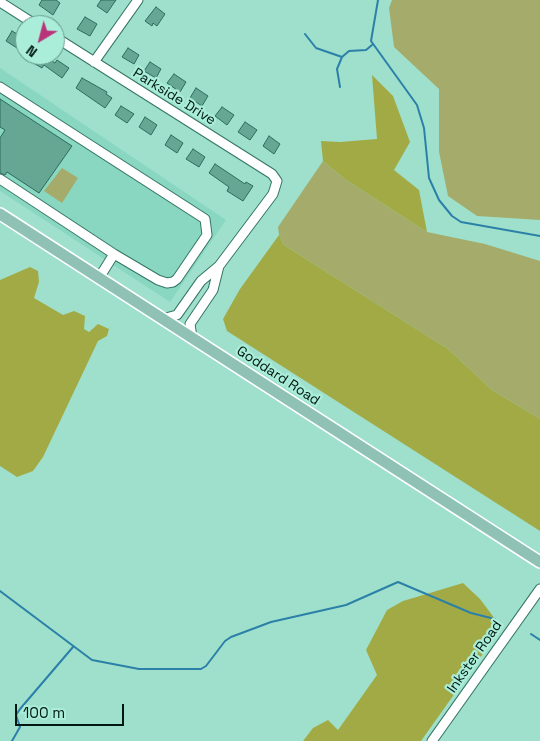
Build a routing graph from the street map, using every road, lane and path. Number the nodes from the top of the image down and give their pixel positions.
1 (138, 0) edge
2 (0, 2) edge
3 (20, 15) edge
4 (65, 43) edge
5 (94, 62) junction
6 (0, 87) edge
7 (0, 179) edge
8 (0, 214) edge
9 (114, 254) junction
10 (219, 266) junction
11 (99, 278) junction
12 (162, 318) junction
13 (192, 338) junction
14 (540, 562) edge
15 (540, 589) edge
16 (432, 741) edge

1 - 5 street
2 - 3 street
4 - 5 street, Parkside Drive
5 - 10 street, Parkside Drive
6 - 9 street
7 - 9 street
8 - 11 main road, Goddard Road
9 - 11 street
10 - 12 street
10 - 13 street
11 - 12 main road, Goddard Road
12 - 13 main road, Goddard Road
13 - 14 main road, Goddard Road
15 - 16 street, Inkster Road

